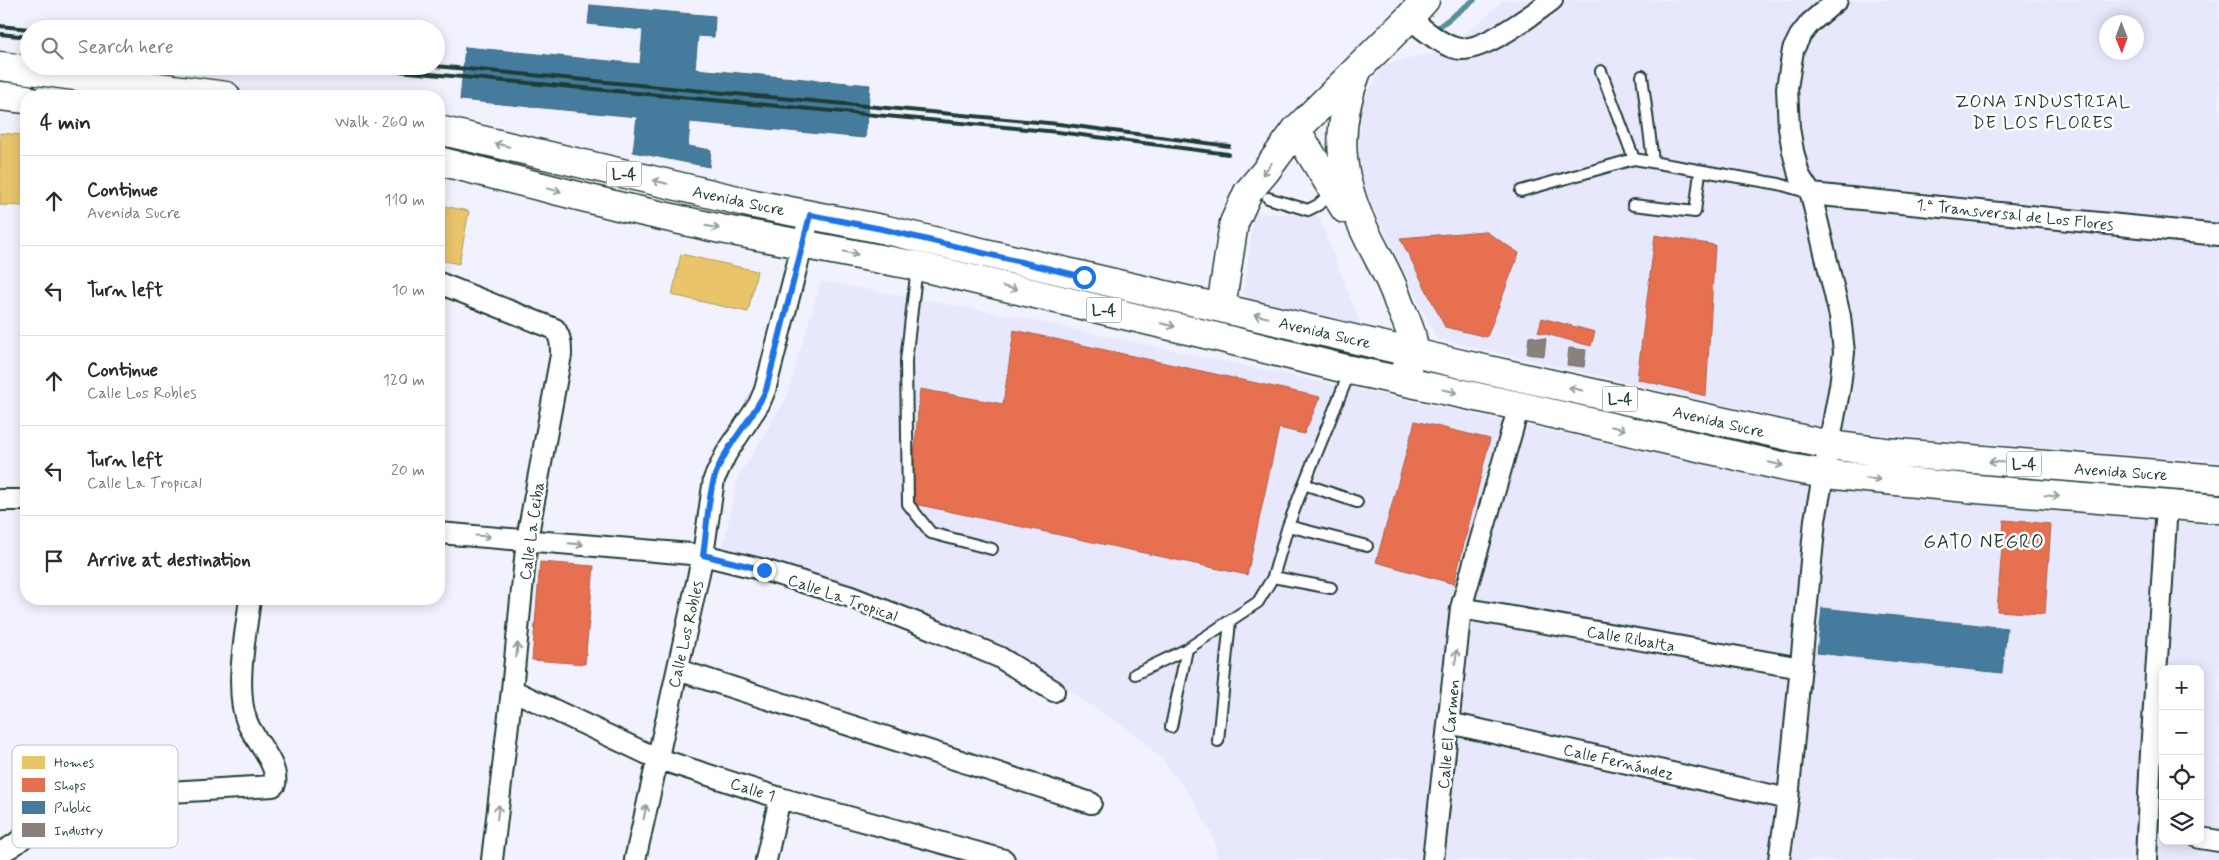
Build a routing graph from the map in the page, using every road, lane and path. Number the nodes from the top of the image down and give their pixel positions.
1 (1552, 0) edge
2 (1837, 0) edge
3 (1417, 9) edge
4 (0, 66) edge
5 (20, 69) edge
6 (1357, 70) junction
7 (1601, 71) dead end
8 (68, 75) edge
9 (1642, 76) dead end
10 (181, 90) edge
11 (0, 96) edge
12 (20, 98) edge
13 (1303, 123) junction
14 (445, 131) edge
15 (1341, 148) junction
16 (1634, 159) junction
17 (1653, 161) junction
18 (445, 163) edge
19 (1700, 172) junction
20 (1334, 191) junction
21 (1521, 191) dead end
22 (1810, 194) junction
23 (1268, 198) dead end
24 (1633, 205) dead end
25 (810, 215) junction
26 (1363, 228) junction
27 (2219, 235) edge
28 (804, 244) junction
29 (917, 266) junction
30 (445, 285) edge
31 (1221, 307) junction
32 (1410, 352) junction
33 (1350, 370) junction
34 (1402, 380) junction
35 (1519, 406) junction
36 (1829, 445) junction
37 (1825, 474) junction
38 (2219, 479) edge
39 (1304, 484) junction
40 (0, 500) edge
41 (20, 500) edge
42 (1357, 502) dead end
43 (2167, 505) junction
44 (2219, 509) edge
45 (1288, 526) junction
46 (445, 533) edge
47 (527, 539) junction
48 (1367, 546) dead end
49 (992, 549) dead end
50 (703, 555) junction
51 (1273, 577) junction
52 (1330, 588) dead end
53 (249, 605) edge
54 (1461, 608) junction
55 (1230, 621) junction
56 (1187, 649) junction
57 (1801, 668) junction
58 (678, 670) junction
59 (1135, 674) dead end
60 (512, 690) junction
61 (1054, 691) dead end
62 (1449, 723) junction
63 (1171, 727) dead end
64 (1218, 741) dead end
65 (656, 758) junction
66 (178, 791) edge
67 (780, 798) junction
68 (1788, 799) junction
69 (1091, 803) dead end
70 (2156, 832) edge
71 (2204, 839) edge
72 (2219, 841) edge
73 (12, 845) edge
74 (0, 852) edge
75 (492, 860) edge
76 (635, 860) edge
77 (766, 860) edge
78 (1004, 860) edge
79 (1433, 860) edge
80 (1779, 860) edge
81 (2146, 860) edge

1 - 3 street
2 - 22 street
3 - 6 main road
4 - 5 main road
6 - 13 main road
6 - 15 main road
7 - 16 lane
8 - 10 main road
9 - 17 lane
11 - 12 main road
13 - 15 main road
13 - 20 main road
13 -> 31 main road
25 -> 14 main road, Avenida Sucre / L-4
15 - 26 main road
16 - 17 lane
16 - 21 lane
17 - 19 lane
18 -> 28 main road, Avenida Sucre / L-4
19 - 22 lane
19 - 24 lane
20 - 23 lane
20 - 26 main road
22 - 27 street, 1.ª Transversal de Los Flores
22 - 36 street
25 - 28 street, Calle Los Robles
25 - 31 main road, Avenida Sucre / L-4
26 - 32 main road
28 -> 29 main road, Avenida Sucre / L-4
28 - 50 street, Calle Los Robles
29 -> 33 main road, Avenida Sucre / L-4
29 - 49 lane
30 - 47 street, Calle La Ceiba
32 -> 31 main road, Avenida Sucre / L-4
32 - 34 main road
36 -> 32 main road, Avenida Sucre / L-4
33 - 34 main road, Avenida Sucre / L-4
33 - 39 lane
34 -> 35 main road, Avenida Sucre / L-4
35 -> 37 main road, Avenida Sucre / L-4
35 - 54 street, Calle El Carmen
36 - 37 street
38 -> 36 main road, Avenida Sucre / L-4
37 -> 43 main road, Avenida Sucre / L-4
37 - 57 street
39 - 42 lane
39 - 45 lane
40 - 41 street
43 - 44 main road, Avenida Sucre / L-4
43 - 70 street
45 - 48 lane
45 - 51 lane
46 -> 47 street, Calle La Tropical
47 -> 50 street, Calle La Tropical
60 -> 47 street, Calle La Ceiba
50 - 58 street, Calle Los Robles
50 - 61 street, Calle La Tropical
51 - 52 lane
51 - 55 lane
53 - 66 street
54 - 57 street, Calle Ribalta
62 -> 54 street, Calle El Carmen
55 - 56 lane
55 - 64 lane
56 - 59 lane
56 - 63 lane
57 - 68 street
58 - 65 street, Calle Los Robles
58 - 69 street
60 - 65 street, Calle 1
75 -> 60 street, Calle La Ceiba
62 - 68 street, Calle Fernández
62 - 79 street, Calle El Carmen
65 - 67 street, Calle 1
76 -> 65 street, Calle Los Robles
67 - 77 street
67 - 78 street, Calle 1
68 - 80 street
70 - 81 street
71 - 72 street
73 - 74 street

